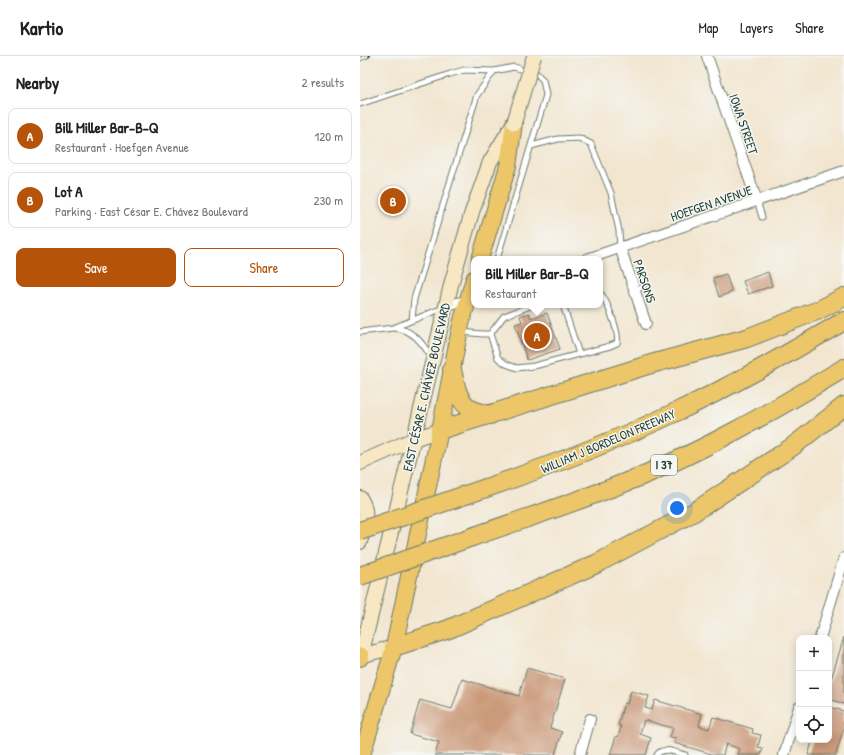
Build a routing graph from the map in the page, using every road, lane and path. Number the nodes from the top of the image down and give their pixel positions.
1 (534, 56) edge
2 (707, 56) edge
3 (494, 71) junction
4 (360, 104) edge
5 (514, 123) junction
6 (531, 146) junction
7 (844, 171) edge
8 (757, 201) junction
9 (762, 217) dead end
10 (620, 247) junction
11 (481, 256) edge
12 (498, 256) edge
13 (595, 256) edge
14 (844, 297) edge
15 (471, 299) edge
16 (603, 299) edge
17 (444, 307) junction
18 (520, 308) edge
19 (564, 308) edge
20 (412, 320) junction
21 (844, 321) edge
22 (646, 324) dead end
23 (393, 328) junction
24 (360, 332) edge
25 (460, 332) junction
26 (490, 334) junction
27 (579, 354) junction
28 (433, 360) junction
29 (844, 368) edge
30 (452, 369) junction
31 (844, 406) edge
32 (490, 415) junction
33 (440, 430) junction
34 (414, 439) junction
35 (360, 462) edge
36 (360, 498) edge
37 (360, 531) edge
38 (360, 542) edge
39 (844, 558) edge
40 (842, 572) edge
41 (360, 576) edge
42 (821, 635) edge
43 (394, 647) junction
44 (360, 657) edge
45 (796, 717) edge
46 (590, 719) dead end
47 (362, 755) edge
48 (580, 755) edge
49 (657, 755) edge
50 (685, 755) edge
51 (784, 755) edge

1 - 5 main road, EAST CÉSAR E. CHÁVEZ BOULEVARD, bridge
2 - 8 street, IOWA STREET
3 - 4 lane
3 - 6 lane
3 - 20 lane
5 - 11 main road, EAST CÉSAR E. CHÁVEZ BOULEVARD
5 - 17 main road, EAST CÉSAR E. CHÁVEZ BOULEVARD
6 - 10 lane
6 - 12 lane
7 - 8 street, HOEFGEN AVENUE
8 - 9 lane
8 - 10 street, HOEFGEN AVENUE
10 - 13 street, HOEFGEN AVENUE
10 - 22 street, PARSONS
14 - 32 highway
15 - 17 street
15 - 25 main road, EAST CÉSAR E. CHÁVEZ BOULEVARD
16 - 27 lane
17 - 20 lane
17 - 28 main road, EAST CÉSAR E. CHÁVEZ BOULEVARD
18 - 26 lane
19 - 27 lane
20 - 23 lane
21 - 37 highway, WILLIAM J BORDELON FREEWAY, bridge
23 - 24 lane
23 - 28 lane
25 - 26 lane
25 - 30 main road, EAST CÉSAR E. CHÁVEZ BOULEVARD
26 - 27 lane
28 - 34 main road, EAST CÉSAR E. CHÁVEZ BOULEVARD
29 - 41 highway, I 37, bridge
30 - 32 highway
30 - 33 main road, EAST CÉSAR E. CHÁVEZ BOULEVARD
31 - 43 highway
32 - 33 highway
33 - 34 main road
33 - 43 main road, EAST CÉSAR E. CHÁVEZ BOULEVARD
34 - 35 main road
34 - 44 main road, EAST CÉSAR E. CHÁVEZ BOULEVARD
36 - 38 main road
39 - 40 street
40 - 42 street
43 - 44 main road
43 - 47 main road, EAST CÉSAR E. CHÁVEZ BOULEVARD
45 - 51 street
46 - 48 street
49 - 50 lane

